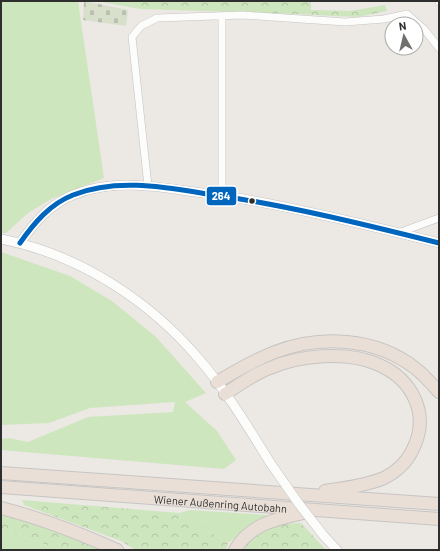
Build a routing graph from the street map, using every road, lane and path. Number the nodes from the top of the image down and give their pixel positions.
1 (222, 16) junction
2 (438, 45) edge
3 (148, 186) junction
4 (222, 196) junction
5 (439, 218) edge
6 (398, 233) junction
7 (1, 239) edge
8 (20, 243) junction
9 (439, 243) edge
10 (217, 382) junction
11 (439, 392) edge
12 (225, 394) junction
13 (1, 473) edge
14 (1, 487) edge
15 (305, 494) junction
16 (439, 504) edge
17 (1, 508) edge
18 (317, 510) junction
19 (439, 519) edge
20 (117, 550) edge
21 (235, 550) edge
22 (337, 550) edge

1 - 2 street
1 - 3 street
1 - 4 street
3 - 4 main road
3 - 8 main road
4 - 6 main road
5 - 6 street
6 - 9 main road
7 - 8 main road
8 - 10 main road
10 - 11 highway
10 - 12 main road
12 - 15 highway
12 - 22 main road, bridge
13 - 15 highway, Wiener Außenring Autobahn
14 - 18 highway, Wiener Außenring Autobahn
15 - 16 highway, Wiener Außenring Autobahn
17 - 20 highway
18 - 19 highway, Wiener Außenring Autobahn
18 - 21 highway

